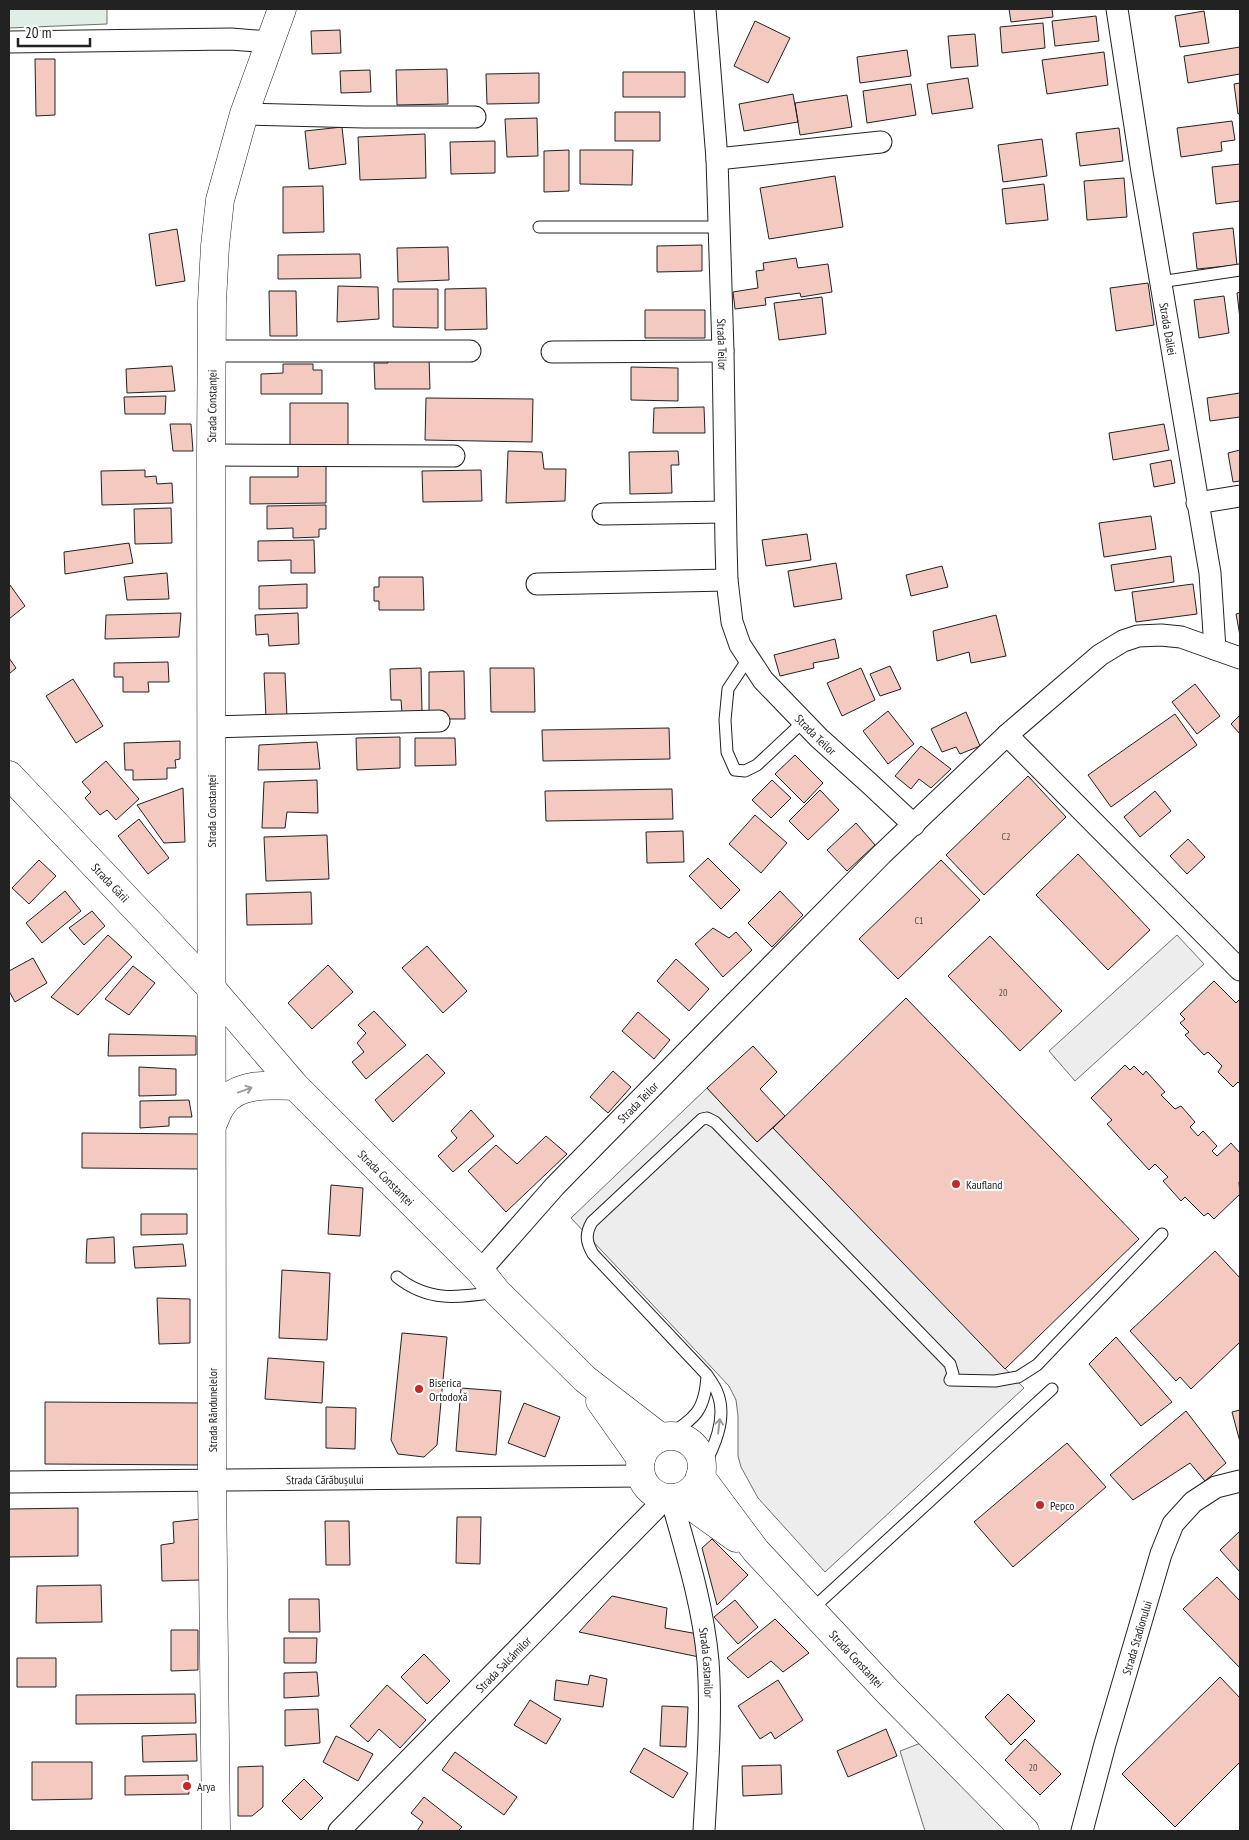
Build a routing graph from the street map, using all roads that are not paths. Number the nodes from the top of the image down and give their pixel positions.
1 (282, 9) edge
2 (705, 9) edge
3 (1117, 9) edge
4 (9, 42) edge
5 (270, 42) junction
6 (244, 114) junction
7 (475, 117) dead end
8 (881, 142) dead end
9 (717, 159) junction
10 (539, 227) dead end
11 (719, 227) junction
12 (1240, 270) edge
13 (1160, 282) junction
14 (211, 351) junction
15 (470, 351) dead end
16 (723, 351) junction
17 (552, 352) dead end
18 (211, 455) junction
19 (454, 456) dead end
20 (1240, 496) edge
21 (1197, 503) junction
22 (725, 512) junction
23 (603, 514) dead end
24 (727, 580) junction
25 (537, 584) dead end
26 (1216, 649) junction
27 (1240, 658) edge
28 (748, 659) junction
29 (439, 721) dead end
30 (803, 722) junction
31 (211, 727) junction
32 (1008, 735) junction
33 (9, 776) edge
34 (914, 825) junction
35 (1240, 970) edge
36 (212, 988) junction
37 (295, 1086) junction
38 (213, 1123) junction
39 (1162, 1234) dead end
40 (480, 1271) junction
41 (397, 1277) dead end
42 (497, 1292) junction
43 (707, 1375) junction
44 (585, 1379) junction
45 (1052, 1389) dead end
46 (663, 1437) junction
47 (641, 1468) junction
48 (701, 1474) junction
49 (212, 1481) junction
50 (1240, 1481) edge
51 (9, 1482) edge
52 (672, 1498) junction
53 (756, 1551) junction
54 (811, 1610) junction
55 (216, 1831) edge
56 (339, 1831) edge
57 (704, 1831) edge
58 (1025, 1831) edge
59 (1082, 1831) edge

1 - 5 street, Strada Constanței
2 - 9 street, Strada Teilor
3 - 13 street, Strada Daliei
4 - 5 street
5 - 6 street, Strada Constanței
6 - 7 street
6 - 14 street, Strada Constanței
8 - 9 street
9 - 11 street, Strada Teilor
10 - 11 lane
11 - 16 street, Strada Teilor
12 - 13 lane
13 - 21 street, Strada Daliei
14 - 15 street
14 - 18 street, Strada Constanței
16 - 17 street
16 - 22 street, Strada Teilor
18 - 19 street
18 - 31 street, Strada Constanței
20 - 21 street
21 - 26 street, Strada Daliei
22 - 23 street
22 - 24 street, Strada Teilor
24 - 25 street
24 - 28 street, Strada Teilor
26 - 27 street
26 - 32 street
28 - 30 street, Strada Teilor
28 - 30 lane
29 - 31 street
30 - 34 street, Strada Teilor
31 - 36 street, Strada Constanței
32 - 34 street
32 - 35 street
33 - 36 street, Strada Gării
34 - 40 street, Strada Teilor
36 - 37 street, Strada Constanței
36 - 38 street, Strada Rândunelelor
38 -> 37 street
37 - 40 street, Strada Constanței
38 - 49 street, Strada Rândunelelor
39 - 43 lane
40 - 42 street, Strada Constanței
41 - 42 lane
42 - 44 street, Strada Constanței
43 - 46 lane
48 -> 43 lane
44 - 46 street, Strada Constanței
44 - 47 street
45 - 54 lane
46 - 47 street
46 - 48 street
47 - 49 street, Strada Cărăbușului
47 - 52 street
48 - 52 street
48 - 53 street, Strada Constanței
49 - 51 street, Strada Cărăbușului
49 - 55 street, Strada Rândunelelor
50 - 59 street, Strada Stadionului
52 - 53 street
52 - 56 street, Strada Salcâmilor
52 - 57 street, Strada Castanilor
53 - 54 street, Strada Constanței
54 - 58 street, Strada Constanței

